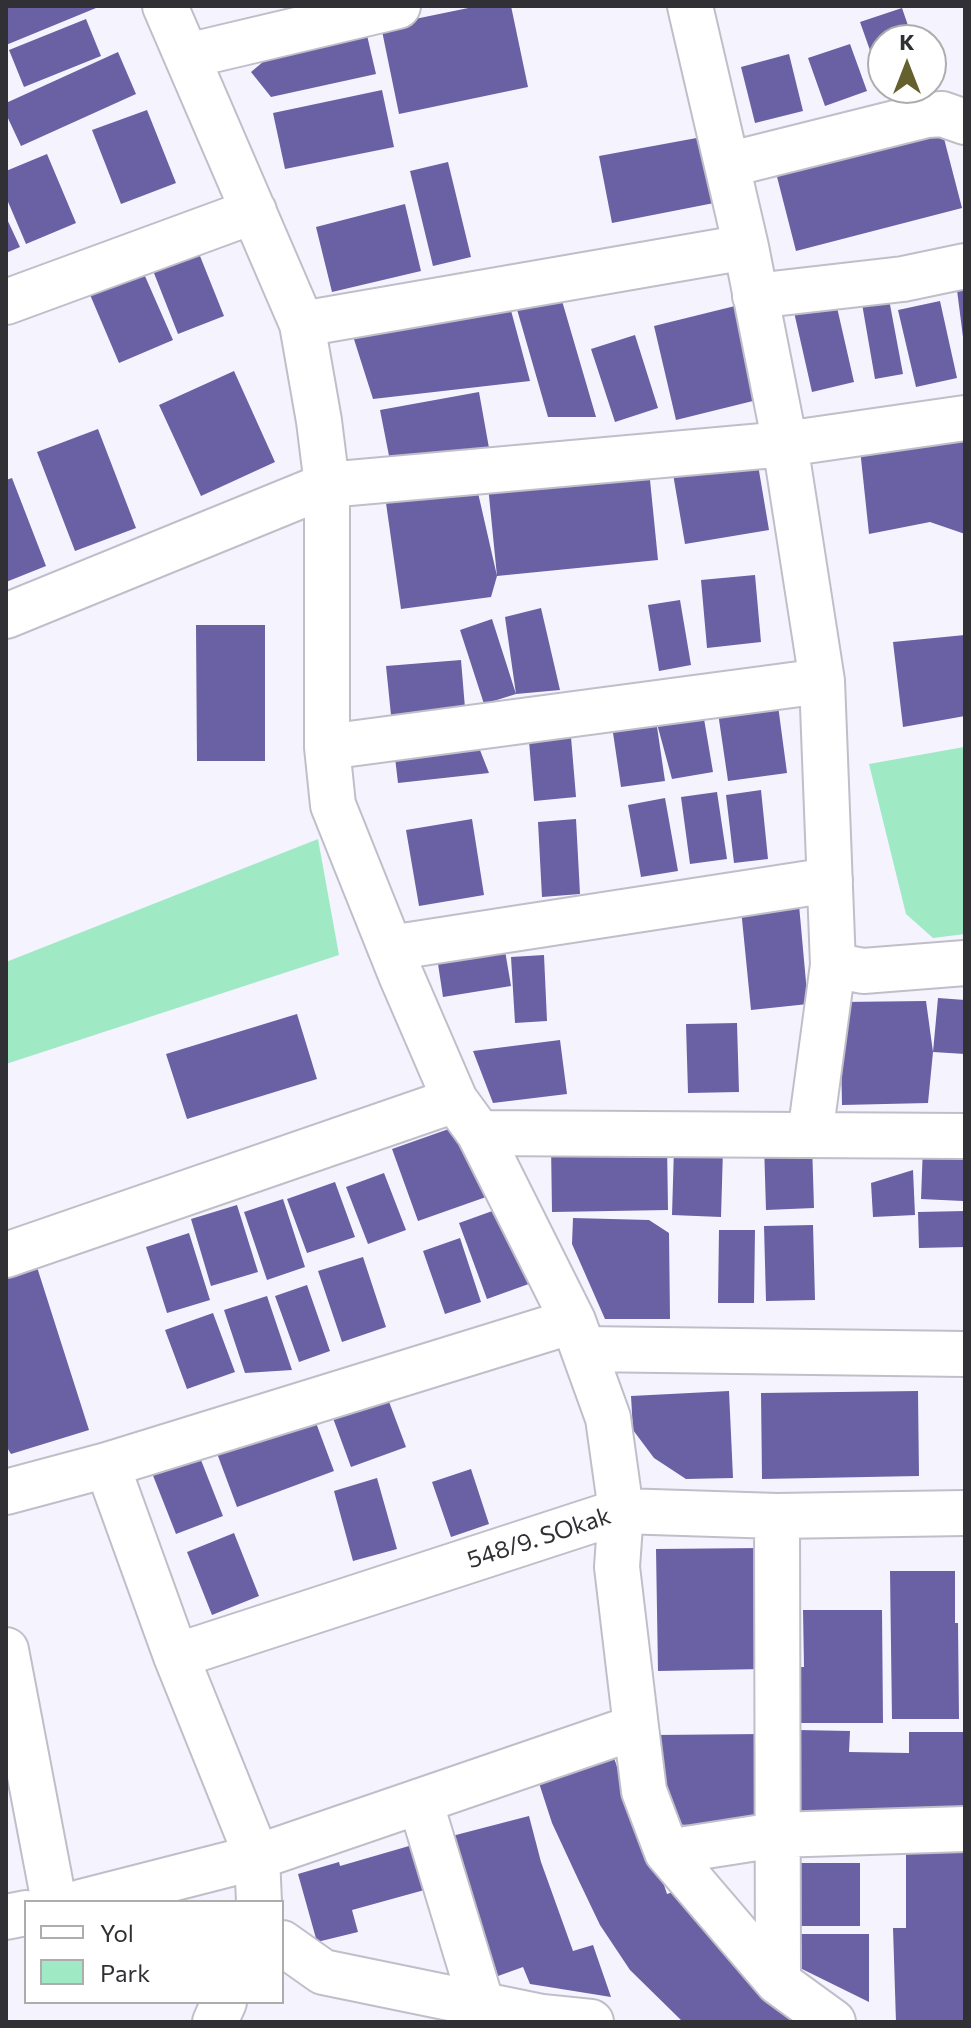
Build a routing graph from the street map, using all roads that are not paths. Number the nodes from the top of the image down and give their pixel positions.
1 (165, 6) edge
2 (398, 6) edge
3 (690, 6) edge
4 (187, 56) junction
5 (965, 122) edge
6 (727, 165) junction
7 (254, 211) junction
8 (746, 247) junction
9 (965, 266) edge
10 (755, 296) junction
11 (6, 302) edge
12 (302, 324) junction
13 (965, 418) edge
14 (785, 444) junction
15 (327, 485) junction
16 (6, 616) edge
17 (822, 681) junction
18 (327, 747) junction
19 (830, 880) junction
20 (390, 948) junction
21 (965, 963) edge
22 (833, 965) junction
23 (467, 1116) junction
24 (810, 1135) junction
25 (965, 1136) edge
26 (6, 1255) edge
27 (579, 1335) junction
28 (965, 1354) edge
29 (107, 1465) junction
30 (6, 1492) edge
31 (621, 1511) junction
32 (965, 1513) edge
33 (777, 1516) junction
34 (6, 1650) edge
35 (176, 1656) junction
36 (636, 1727) junction
37 (420, 1801) junction
38 (965, 1829) edge
39 (776, 1835) junction
40 (667, 1852) junction
41 (257, 1857) junction
42 (54, 1900) edge
43 (89, 1900) edge
44 (259, 1900) edge
45 (284, 1944) edge
46 (778, 1982) junction
47 (452, 2008) edge
48 (542, 2020) edge
49 (591, 2022) edge
50 (833, 2022) edge

1 - 4 street
2 - 4 street
3 - 6 street
4 - 7 street
5 - 6 street
6 - 8 street
7 - 11 street
7 - 12 street
8 - 10 street
8 - 12 street
9 - 10 street
10 - 14 street
12 - 15 street
13 - 14 street
14 - 15 street
14 - 17 street
15 - 16 street
15 - 18 street
17 - 18 street
17 - 19 street
18 - 20 street
19 - 20 street
19 - 22 street
20 - 23 street
21 - 22 street
22 - 24 street
23 - 24 street
23 - 26 street
23 - 27 street
24 - 25 street
27 - 28 street
27 - 29 street
27 - 31 street
29 - 30 street
29 - 35 street
31 - 33 street, 548/9. SOkak
31 - 35 street, 548/9. SOkak
31 - 36 street
32 - 33 street, 548/9. SOkak
33 - 39 street
34 - 42 street
35 - 41 street
36 - 37 street
36 - 40 street
37 - 41 street
37 - 47 street
38 - 39 street
39 - 40 street
39 - 46 street
40 - 46 street
41 - 43 street
41 - 44 street
45 - 47 street
46 - 50 street
47 - 48 street
48 - 49 street

